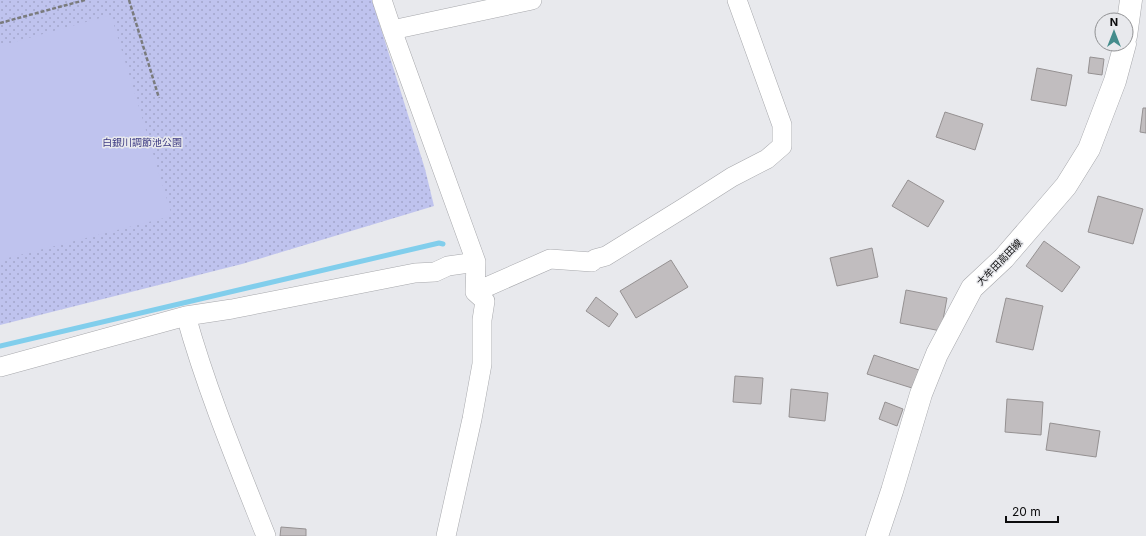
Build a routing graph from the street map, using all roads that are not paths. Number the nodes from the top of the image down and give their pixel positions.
1 (382, 0) edge
2 (532, 0) edge
3 (737, 0) edge
4 (1131, 0) edge
5 (1129, 12) edge
6 (392, 30) junction
7 (1122, 52) edge
8 (476, 262) junction
9 (475, 292) junction
10 (186, 316) junction
11 (0, 367) edge
12 (266, 536) edge
13 (446, 536) edge
14 (877, 536) edge

1 - 6 street
2 - 6 street
3 - 9 street
4 - 5 main road
6 - 8 street
7 - 14 main road, 大牟田高田線
8 - 9 street
8 - 10 street
9 - 13 street
10 - 11 street
10 - 12 street

